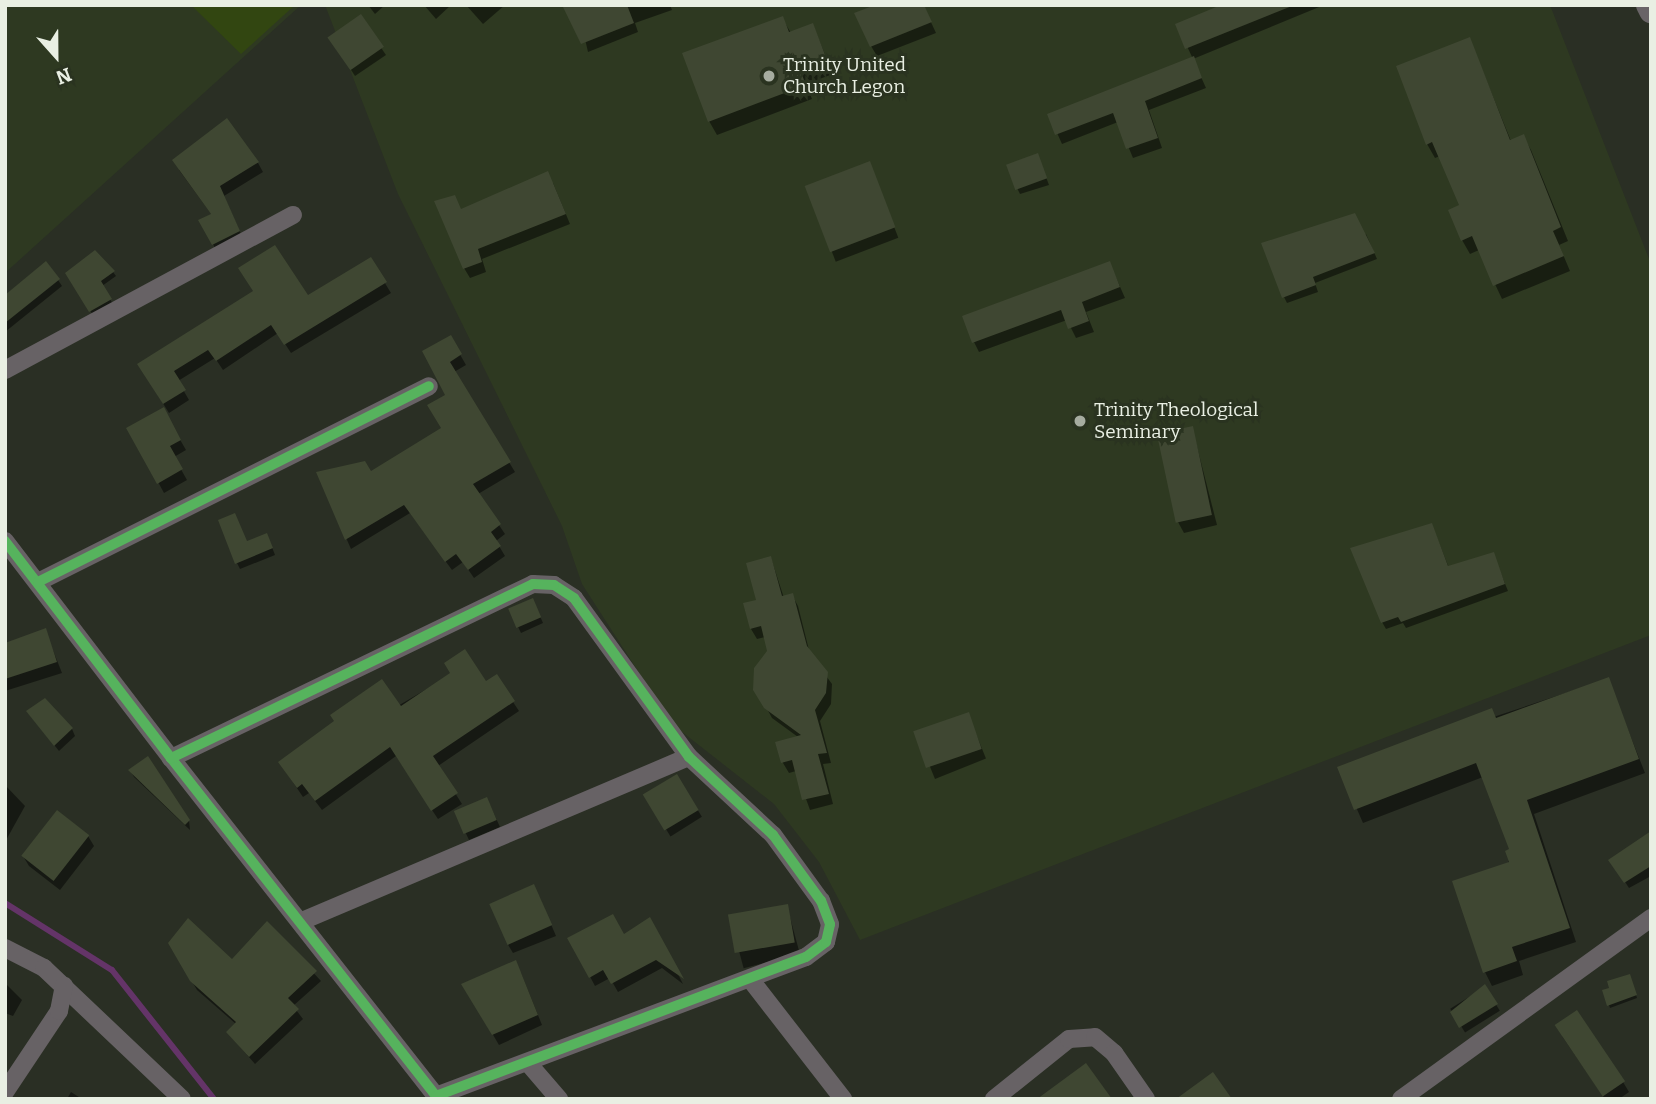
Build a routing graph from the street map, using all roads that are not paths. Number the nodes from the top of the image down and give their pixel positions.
1 (1648, 5) edge
2 (1651, 11) edge
3 (293, 215) dead end
4 (5, 370) edge
5 (429, 386) dead end
6 (5, 541) edge
7 (38, 582) junction
8 (689, 757) junction
9 (171, 758) junction
10 (1651, 918) edge
11 (302, 921) junction
12 (5, 948) edge
13 (750, 979) junction
14 (64, 985) junction
15 (528, 1063) junction
16 (5, 1093) edge
17 (182, 1099) edge
18 (559, 1099) edge
19 (843, 1099) edge
20 (994, 1099) edge
21 (1146, 1099) edge
22 (1401, 1099) edge

1 - 2 street
3 - 4 street
5 - 7 street
6 - 7 street
7 - 9 street
8 - 9 street
8 - 11 street
8 - 13 street
9 - 11 street
10 - 22 street
11 - 15 street
12 - 14 street
13 - 15 street
13 - 19 street
14 - 16 street
14 - 17 street
15 - 18 street
20 - 21 street

